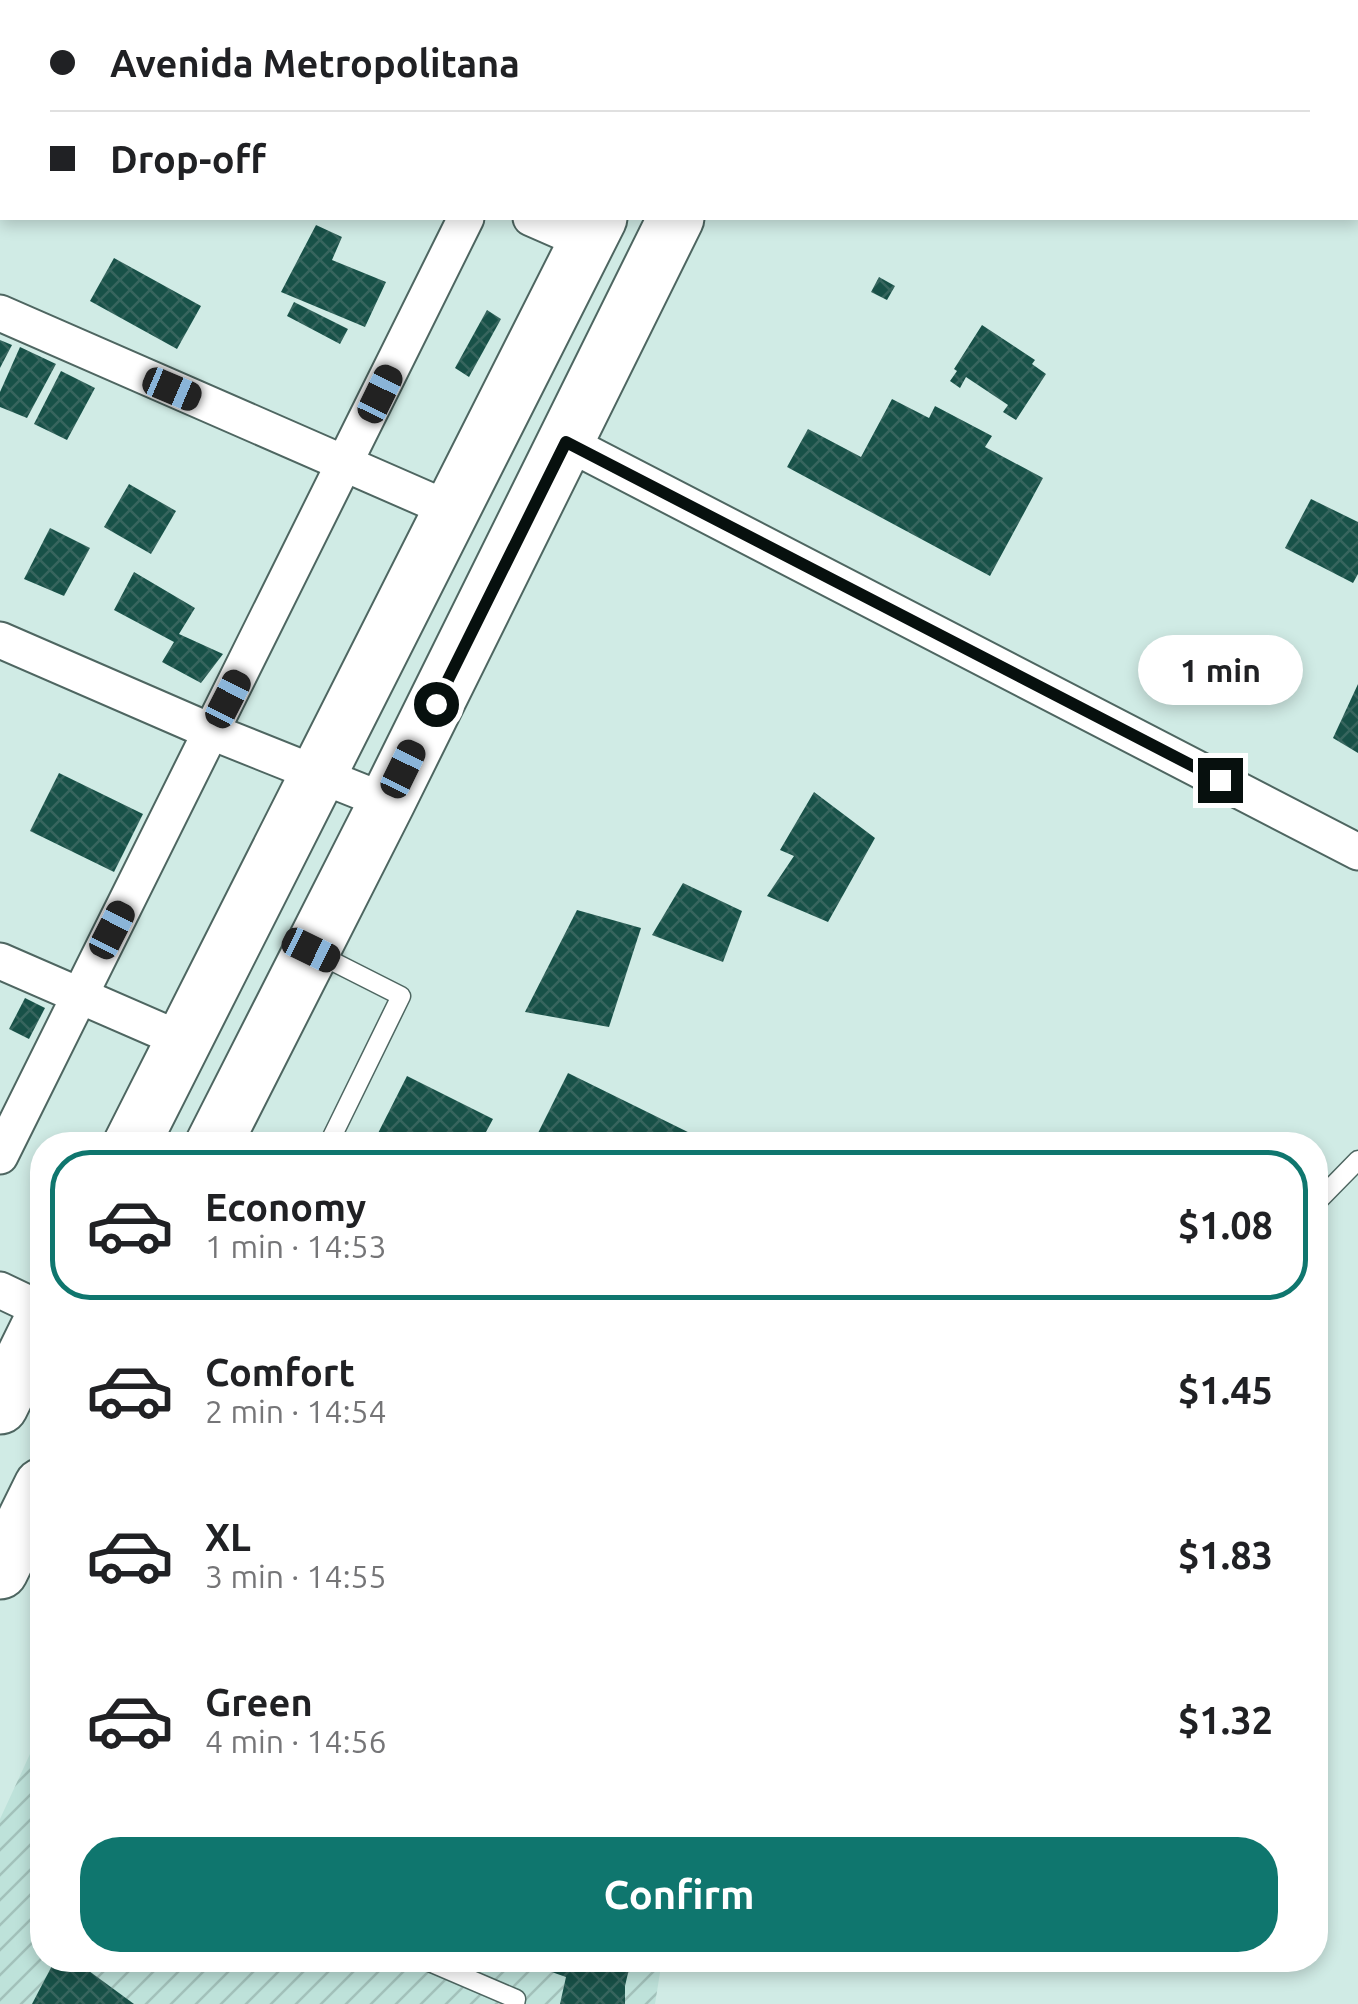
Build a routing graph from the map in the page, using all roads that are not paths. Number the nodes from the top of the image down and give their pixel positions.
1 (465, 220) edge
2 (541, 220) edge
3 (675, 220) edge
4 (592, 230) edge
5 (0, 313) edge
6 (566, 442) junction
7 (345, 465) junction
8 (451, 510) junction
9 (0, 640) edge
10 (212, 732) junction
11 (319, 775) junction
12 (387, 802) junction
13 (1358, 852) edge
14 (311, 950) junction
15 (0, 961) edge
16 (78, 996) junction
17 (184, 1041) junction
18 (138, 1132) edge
19 (226, 1132) edge
20 (334, 1132) edge
21 (0, 1156) edge
22 (1358, 1160) edge
23 (1328, 1191) edge
24 (0, 1290) edge
25 (30, 1304) edge
26 (30, 1345) edge
27 (0, 1406) edge
28 (30, 1510) edge
29 (0, 1571) edge
30 (452, 1972) edge
31 (515, 2004) edge

1 - 7 street
2 - 4 street
3 - 6 highway
4 - 8 highway
5 - 7 street
6 - 12 highway
6 - 13 street
7 - 8 street
7 - 10 street
8 - 11 highway
9 - 10 street
10 - 11 street
10 - 16 street
11 - 12 street
11 - 17 highway
12 - 14 highway
14 - 19 highway
14 - 20 lane
15 - 16 street
16 - 17 street
16 - 21 street
17 - 18 highway
22 - 23 lane
24 - 25 street
26 - 27 highway
28 - 29 highway
30 - 31 lane

